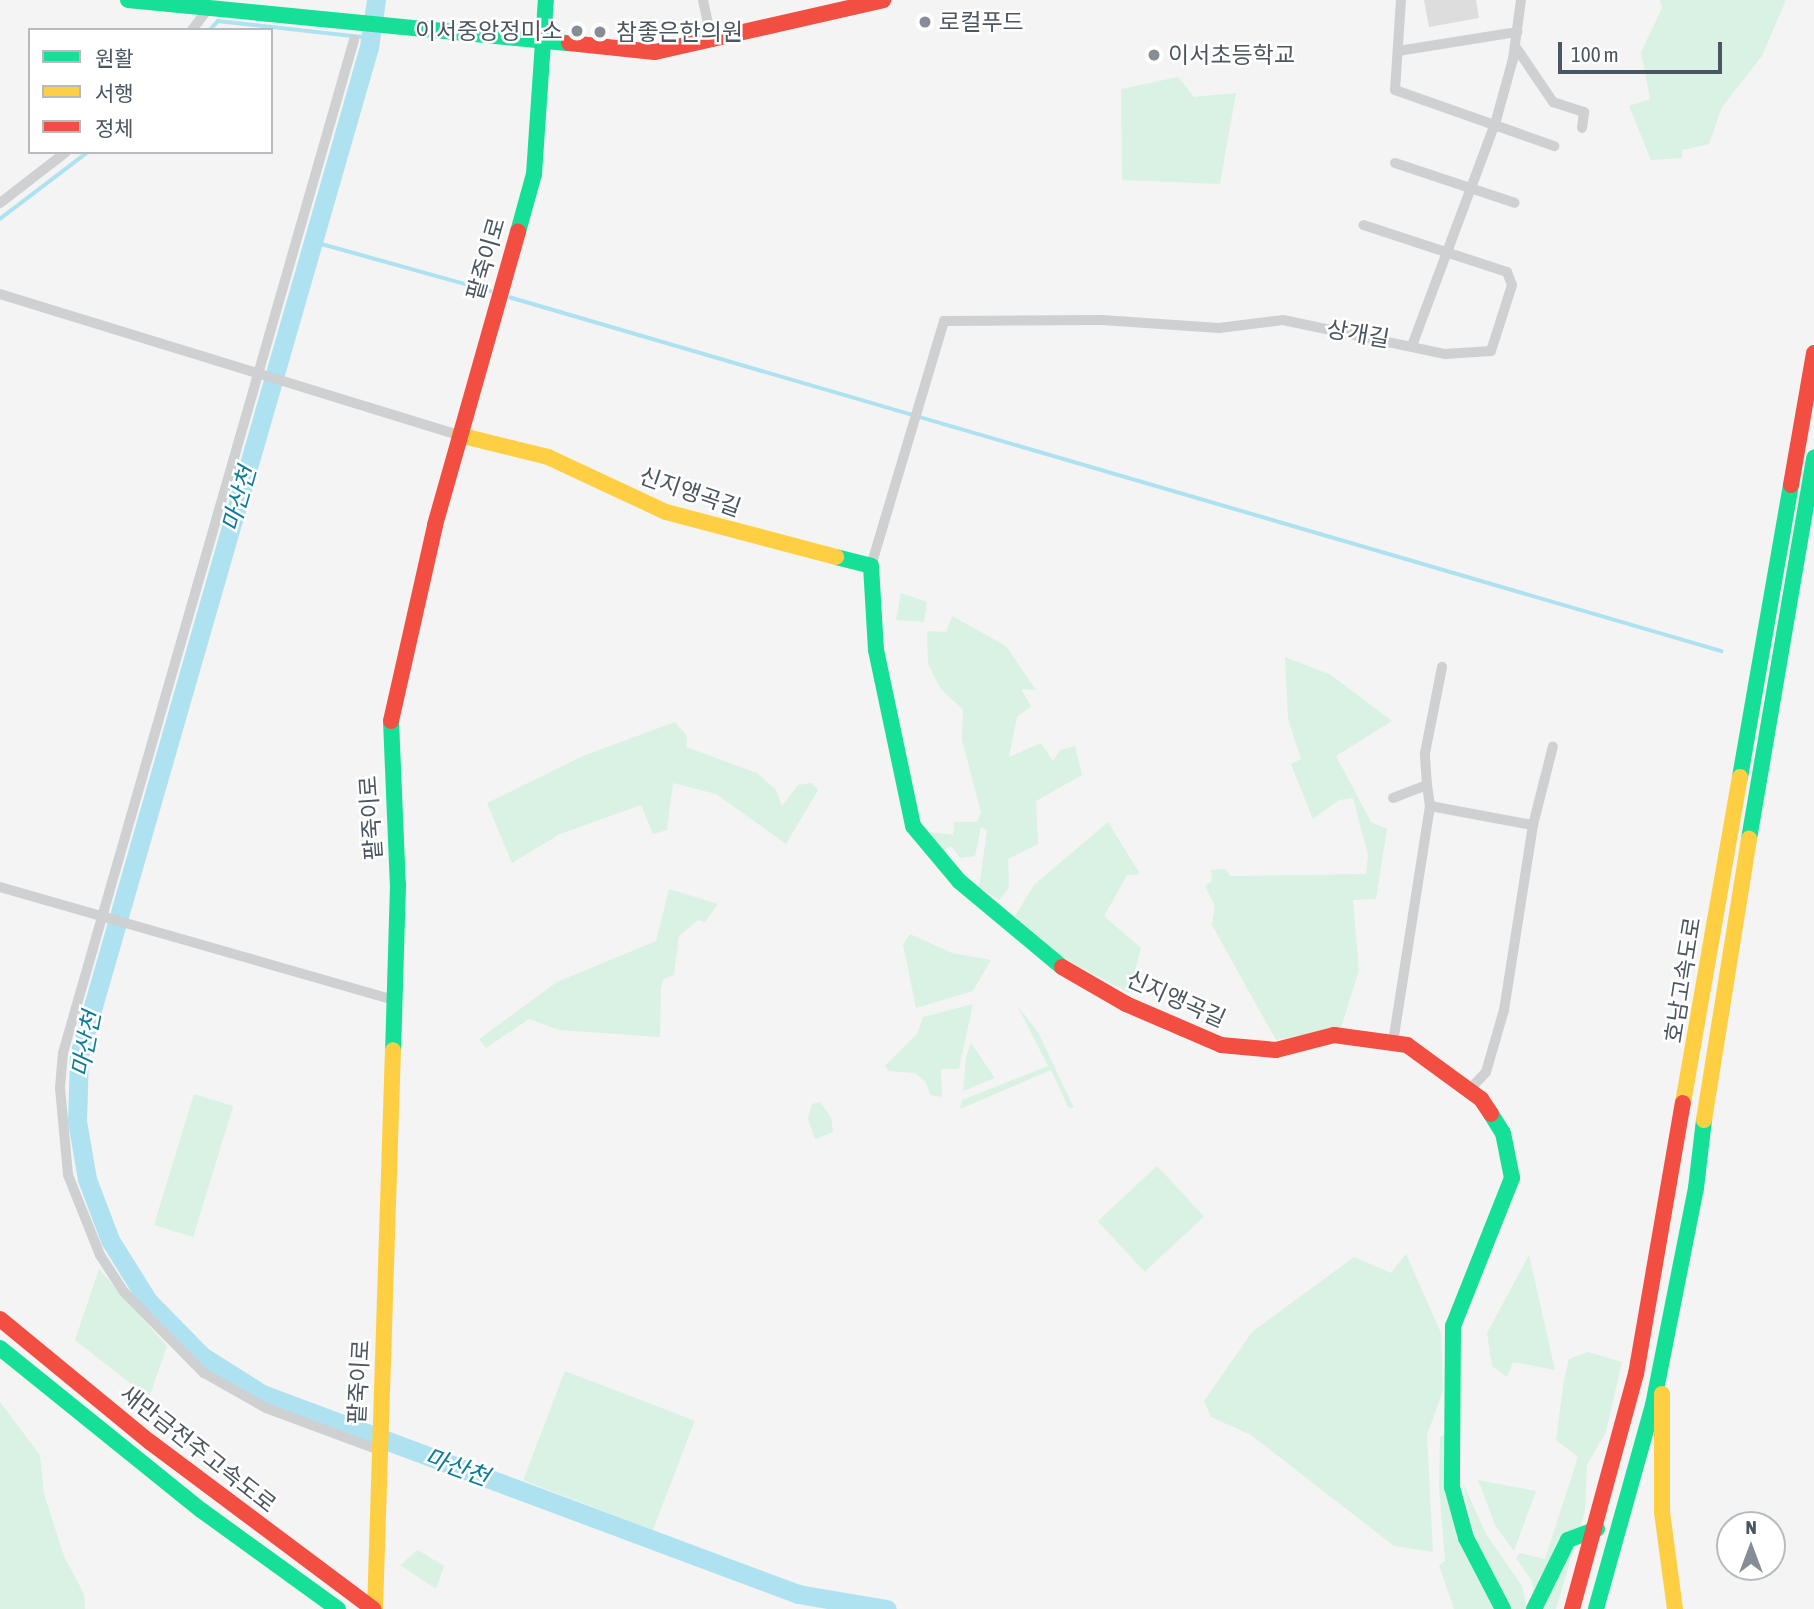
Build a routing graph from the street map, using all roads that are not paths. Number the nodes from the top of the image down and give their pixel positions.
1 (128, 0) edge
2 (546, 0) edge
3 (703, 0) edge
4 (883, 0) edge
5 (1401, 0) edge
6 (1521, 0) edge
7 (207, 10) junction
8 (193, 28) edge
9 (1517, 32) junction
10 (711, 38) junction
11 (354, 40) dead end
12 (544, 43) junction
13 (1515, 46) junction
14 (1398, 51) junction
15 (1495, 124) junction
16 (1583, 128) dead end
17 (1555, 146) dead end
18 (63, 154) edge
19 (1395, 163) dead end
20 (1470, 188) junction
21 (0, 203) edge
22 (1515, 203) dead end
23 (1363, 226) dead end
24 (1443, 252) junction
25 (0, 294) edge
26 (944, 321) joint
27 (1413, 343) junction
28 (1814, 353) edge
29 (265, 374) junction
30 (459, 435) junction
31 (1814, 457) edge
32 (871, 566) junction
33 (1442, 667) dead end
34 (1553, 746) dead end
35 (1427, 785) junction
36 (1393, 798) dead end
37 (1430, 806) junction
38 (1534, 825) junction
39 (0, 887) edge
40 (107, 919) junction
41 (394, 1000) junction
42 (1393, 1041) junction
43 (1470, 1089) junction
44 (0, 1320) edge
45 (0, 1348) edge
46 (1660, 1370) junction
47 (379, 1448) junction
48 (1597, 1529) junction
49 (333, 1605) edge
50 (374, 1609) edge
51 (1503, 1609) edge
52 (1534, 1609) edge
53 (1572, 1609) edge
54 (1596, 1609) edge
55 (1675, 1609) edge

1 - 7 main road
2 - 12 main road, 팥죽이로
3 - 10 street
4 - 10 main road
5 - 14 street
6 - 9 street, 상개길
7 - 8 street
7 - 12 main road
9 - 13 street, 상개길
9 - 14 street
10 - 12 main road
11 - 29 street
12 - 30 main road, 팥죽이로
13 - 15 street, 상개길
13 - 16 street
14 - 15 street
15 - 17 street
15 - 20 street, 상개길
18 - 21 street
19 - 20 street
20 - 22 street
20 - 24 street, 상개길
23 - 24 street
24 - 27 street, 상개길
24 - 27 street
25 - 29 street
26 - 27 street, 상개길
26 - 32 street, 신지앵곡길
28 - 48 main road, 호남고속도로
29 - 30 street
29 - 40 street
30 - 32 main road, 신지앵곡길
30 - 41 main road, 팥죽이로
31 - 46 main road, 호남고속도로
32 - 42 main road, 신지앵곡길
33 - 35 street
34 - 38 street
35 - 36 street
35 - 37 street
37 - 38 street
37 - 42 street
38 - 43 street
39 - 40 street
40 - 41 street
40 - 47 street
41 - 47 main road, 팥죽이로
42 - 43 main road, 신지앵곡길
43 - 51 main road, 신지앵곡길
44 - 50 main road, 새만금전주고속도로
45 - 49 main road, 새만금전주고속도로
46 - 54 main road, 호남고속도로
46 - 55 main road
47 - 50 main road, 팥죽이로
48 - 52 main road
48 - 53 main road, 호남고속도로

